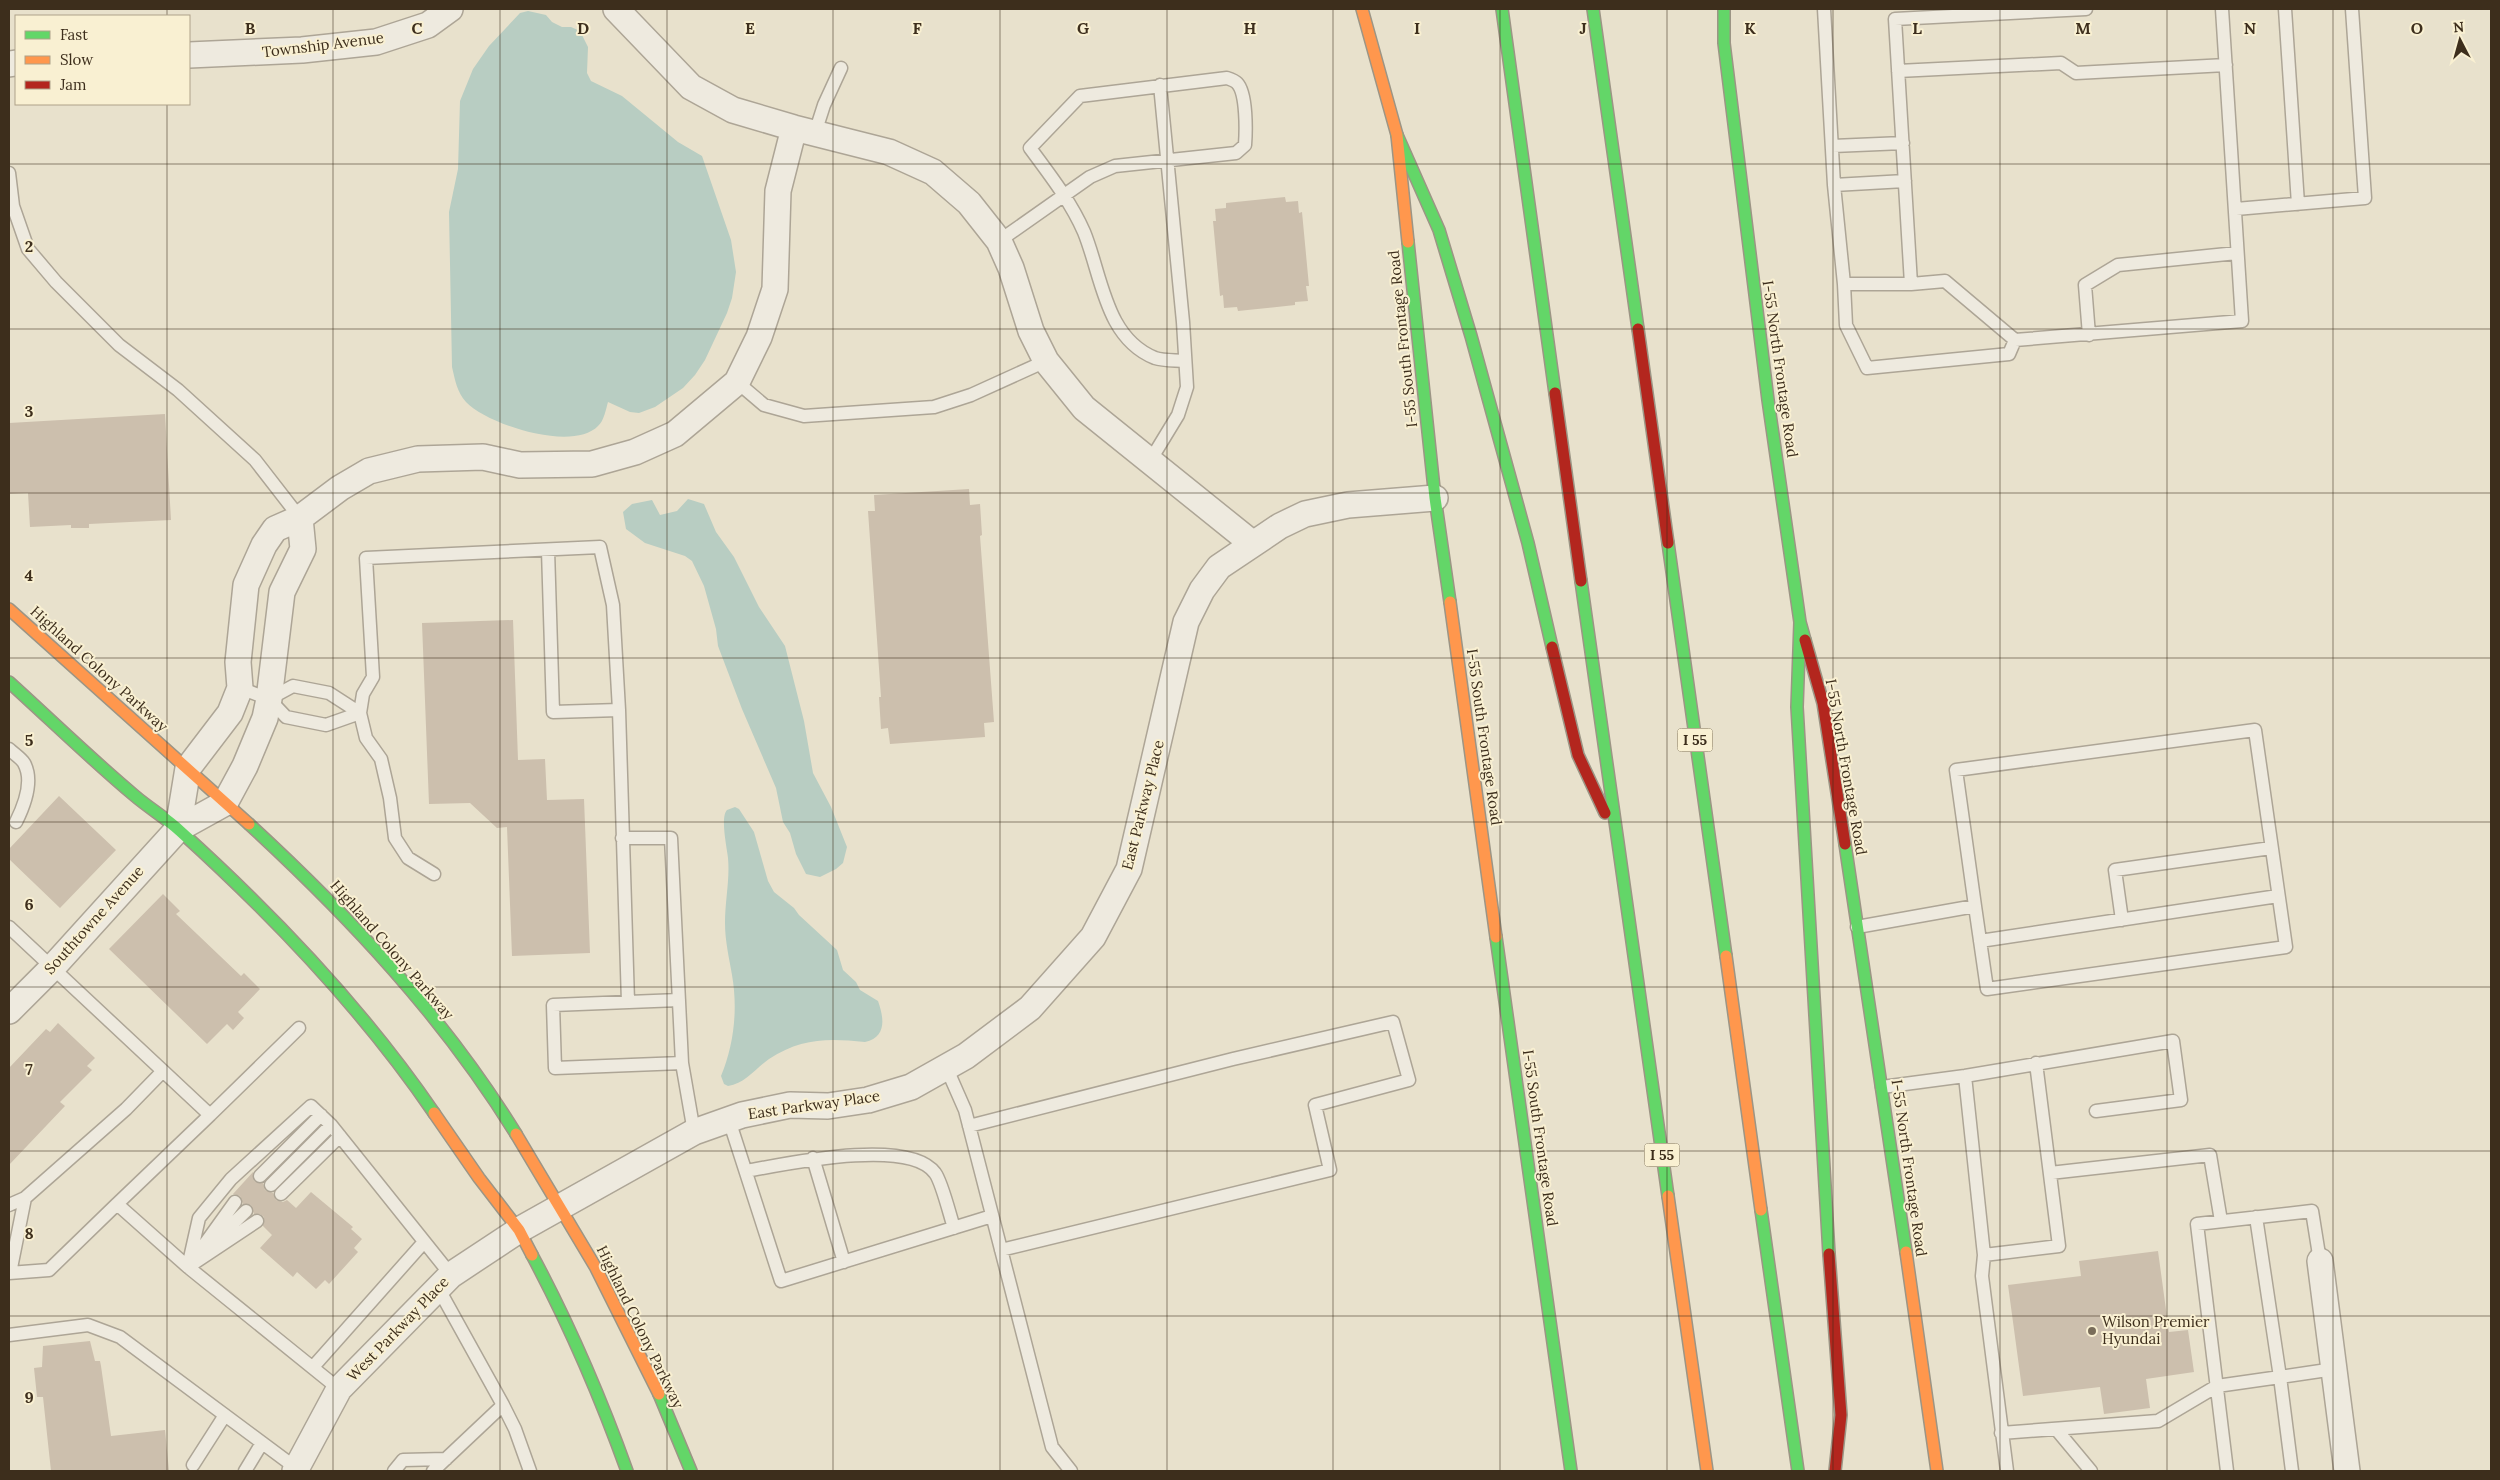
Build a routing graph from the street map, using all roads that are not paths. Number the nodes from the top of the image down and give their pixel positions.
1 (450, 9) edge
2 (616, 9) edge
3 (1362, 9) edge
4 (1502, 9) edge
5 (1593, 9) edge
6 (1724, 9) edge
7 (1824, 9) edge
8 (2086, 9) edge
9 (2222, 9) edge
10 (2285, 9) edge
11 (2352, 9) edge
12 (190, 56) edge
13 (2226, 65) junction
14 (841, 68) dead end
15 (1898, 71) junction
16 (1160, 85) junction
17 (805, 130) junction
18 (1397, 135) junction
19 (1903, 143) junction
20 (1833, 146) junction
21 (1167, 160) junction
22 (9, 173) edge
23 (1905, 181) junction
24 (1834, 185) junction
25 (1064, 195) junction
26 (2298, 204) junction
27 (2236, 209) junction
28 (999, 241) junction
29 (2237, 253) junction
30 (1844, 284) junction
31 (1912, 284) junction
32 (2089, 335) junction
33 (2015, 340) junction
34 (1046, 361) junction
35 (1185, 361) junction
36 (737, 382) junction
37 (1150, 461) junction
38 (1435, 498) junction
39 (300, 518) junction
40 (1253, 544) junction
41 (548, 550) junction
42 (9, 609) edge
43 (1800, 622) junction
44 (9, 682) edge
45 (240, 688) junction
46 (270, 698) junction
47 (618, 710) junction
48 (360, 713) junction
49 (9, 749) edge
50 (188, 768) junction
51 (225, 803) junction
52 (12, 819) edge
53 (178, 829) junction
54 (622, 838) junction
55 (1617, 838) junction
56 (2271, 848) junction
57 (434, 874) dead end
58 (2278, 896) junction
59 (1975, 906) junction
60 (2122, 920) junction
61 (9, 927) edge
62 (1857, 927) junction
63 (1980, 941) junction
64 (52, 968) junction
65 (679, 1000) junction
66 (628, 1002) junction
67 (9, 1010) edge
68 (299, 1028) dead end
69 (682, 1063) junction
70 (2036, 1063) junction
71 (947, 1069) junction
72 (163, 1071) junction
73 (1965, 1076) junction
74 (1882, 1087) junction
75 (2096, 1111) dead end
76 (210, 1115) junction
77 (321, 1115) junction
78 (729, 1120) junction
79 (331, 1125) junction
80 (969, 1126) junction
81 (694, 1132) junction
82 (340, 1136) junction
83 (813, 1158) junction
84 (746, 1171) junction
85 (2050, 1173) junction
86 (260, 1176) dead end
87 (271, 1185) dead end
88 (281, 1194) dead end
89 (26, 1198) junction
90 (236, 1202) dead end
91 (117, 1204) junction
92 (561, 1204) junction
93 (9, 1206) edge
94 (246, 1211) dead end
95 (992, 1216) junction
96 (2256, 1217) junction
97 (256, 1221) dead end
98 (2221, 1221) junction
99 (954, 1228) junction
100 (519, 1230) junction
101 (424, 1242) junction
102 (1001, 1250) junction
103 (1984, 1255) junction
104 (2320, 1261) joint
105 (844, 1262) junction
106 (188, 1267) junction
107 (10, 1273) edge
108 (444, 1280) junction
109 (9, 1335) edge
110 (313, 1367) junction
111 (2334, 1369) junction
112 (2280, 1377) junction
113 (2217, 1386) junction
114 (340, 1389) junction
115 (1559, 1391) junction
116 (503, 1405) junction
117 (225, 1415) junction
118 (2056, 1429) junction
119 (2002, 1433) junction
120 (262, 1443) junction
121 (1554, 1444) dead end
122 (446, 1459) junction
123 (193, 1465) dead end
124 (296, 1470) edge
125 (246, 1471) edge
126 (394, 1471) edge
127 (433, 1471) edge
128 (530, 1471) edge
129 (627, 1471) edge
130 (691, 1471) edge
131 (1071, 1471) edge
132 (1571, 1471) edge
133 (1707, 1471) edge
134 (1798, 1471) edge
135 (1835, 1471) edge
136 (1938, 1471) edge
137 (2007, 1471) edge
138 (2091, 1471) edge
139 (2227, 1471) edge
140 (2292, 1471) edge
141 (2347, 1471) edge

1 - 12 street, Township Avenue
2 - 17 street
3 - 18 main road, I-55 South Frontage Road
4 - 55 main road, I 55
5 - 134 main road, I 55
6 - 43 main road, I-55 North Frontage Road
7 - 20 lane
8 - 15 lane
9 - 13 lane
10 - 26 lane
11 - 26 lane
13 - 15 lane
13 - 27 lane
14 - 17 lane
15 - 19 lane
16 - 21 lane
16 - 21 lane
16 - 25 lane
17 - 28 street
17 - 36 street
18 - 38 main road, I-55 South Frontage Road
18 - 55 main road
19 - 20 lane
19 - 23 lane
20 - 24 lane
21 - 25 lane
21 - 35 lane
22 - 39 lane
23 - 24 lane
23 - 31 lane
24 - 30 lane
25 - 28 lane
25 - 35 lane
26 - 27 lane
27 - 29 lane
28 - 34 street
29 - 32 lane
29 - 32 lane
30 - 31 lane
30 - 33 lane
31 - 33 lane
32 - 33 lane
34 - 36 lane
34 - 37 street
35 - 37 lane
36 - 39 street
37 - 40 street
38 - 40 street, East Parkway Place
38 - 115 main road, I-55 South Frontage Road
39 - 45 street
39 - 46 street
40 - 71 street, East Parkway Place
41 - 47 lane
41 - 47 lane
41 - 48 lane
42 - 50 main road, Highland Colony Parkway
43 - 62 main road, I-55 North Frontage Road
43 - 135 main road
44 - 53 main road
45 - 46 lane
45 - 50 street
46 - 48 lane
46 - 48 lane
46 - 51 street
47 - 54 lane
48 - 57 lane
49 - 52 lane
50 - 51 main road, Highland Colony Parkway
50 - 53 street
51 - 53 street
51 - 92 main road, Highland Colony Parkway
53 - 64 street, Southtowne Avenue
53 - 100 main road
54 - 65 lane
54 - 66 lane
55 - 133 main road, I 55
56 - 58 lane
56 - 59 lane
56 - 60 lane
58 - 60 lane
58 - 63 lane
59 - 62 lane
59 - 63 lane
60 - 63 lane
61 - 64 lane
62 - 74 main road, I-55 North Frontage Road
64 - 67 street, Southtowne Avenue
64 - 72 lane
65 - 66 lane
65 - 69 lane
66 - 69 lane
68 - 76 lane
69 - 81 lane
70 - 73 lane
70 - 75 lane
70 - 85 lane
71 - 78 street, East Parkway Place
71 - 80 lane
72 - 76 lane
72 - 89 lane
73 - 74 lane
73 - 103 lane
74 - 136 main road, I-55 North Frontage Road
76 - 91 lane
77 - 79 lane
77 - 86 lane
77 - 106 lane
78 - 81 street, East Parkway Place
78 - 84 lane
79 - 82 lane
79 - 87 lane
80 - 95 lane
80 - 102 lane
81 - 92 street, East Parkway Place
82 - 88 lane
82 - 101 lane
83 - 84 lane
83 - 99 lane
83 - 105 lane
84 - 105 lane
85 - 98 lane
85 - 103 lane
89 - 93 lane
89 - 107 lane
90 - 106 lane
91 - 106 lane
91 - 107 lane
92 - 100 street, West Parkway Place
92 - 130 main road, Highland Colony Parkway
94 - 106 lane
95 - 99 lane
95 - 102 lane
96 - 98 lane
96 - 104 lane
96 - 112 lane
97 - 106 lane
98 - 113 lane
99 - 105 lane
100 - 108 street, West Parkway Place
100 - 129 main road
101 - 108 lane
101 - 110 lane
102 - 131 lane
103 - 119 lane
104 - 111 street
106 - 110 lane
108 - 114 street, West Parkway Place
108 - 116 lane
109 - 117 lane
110 - 114 lane
111 - 112 lane
111 - 141 street
112 - 113 lane
112 - 140 lane
113 - 118 lane
113 - 139 lane
114 - 124 street, West Parkway Place
115 - 121 main road
115 - 132 main road, I-55 South Frontage Road
116 - 122 lane
116 - 128 lane
117 - 120 lane
117 - 123 lane
118 - 119 lane
118 - 138 lane
119 - 137 lane
120 - 124 lane
120 - 125 lane
122 - 126 lane
122 - 127 lane

